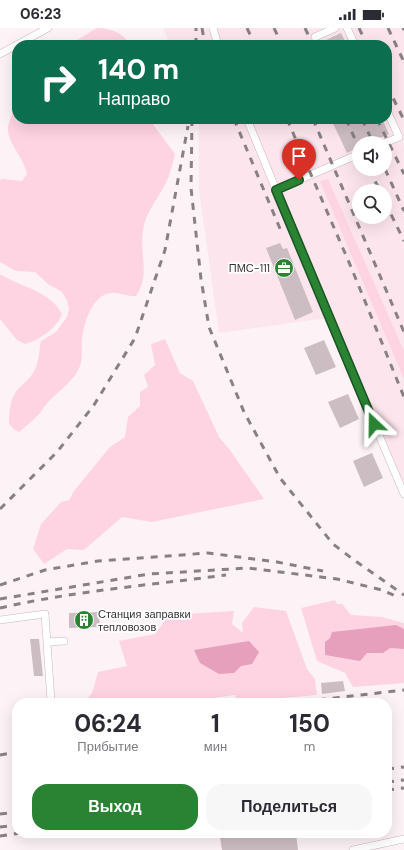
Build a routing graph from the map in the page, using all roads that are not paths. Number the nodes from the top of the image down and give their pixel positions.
1 (48, 28) edge
2 (213, 28) edge
3 (335, 28) edge
4 (347, 28) edge
5 (315, 37) dead end
6 (26, 40) edge
7 (217, 40) edge
8 (353, 40) edge
9 (12, 48) edge
10 (0, 54) edge
11 (392, 122) edge
12 (249, 124) edge
13 (392, 140) edge
14 (352, 157) edge
15 (276, 190) junction
16 (404, 494) edge
17 (0, 620) edge
18 (64, 641) dead end
19 (47, 642) junction
20 (51, 698) edge
21 (404, 840) edge
22 (353, 850) edge

1 - 6 lane
2 - 7 lane
3 - 5 lane
4 - 8 lane
9 - 10 lane
11 - 13 lane
12 - 15 lane
14 - 15 lane
15 - 16 lane
17 - 19 lane
18 - 19 lane
19 - 20 lane
21 - 22 lane

